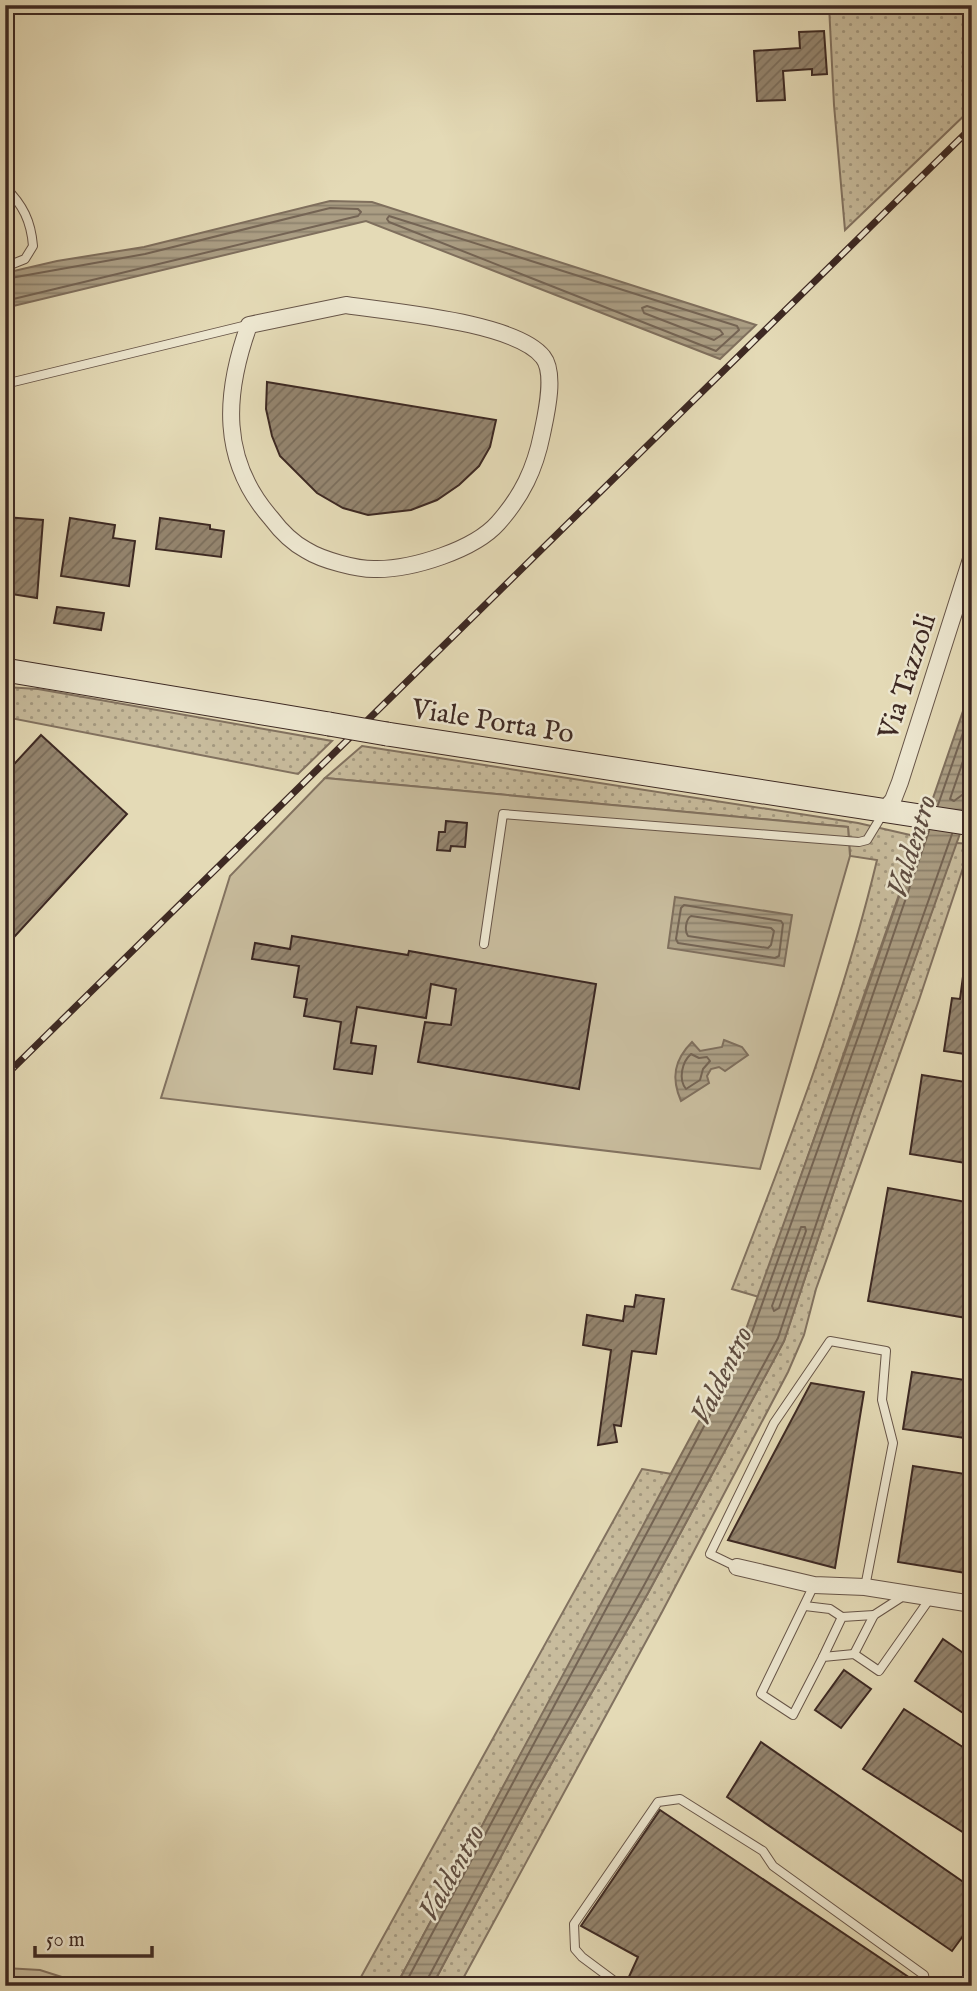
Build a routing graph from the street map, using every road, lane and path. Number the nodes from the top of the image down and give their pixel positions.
1 (5, 187) edge
2 (5, 267) edge
3 (249, 325) junction
4 (5, 384) edge
5 (972, 556) edge
6 (5, 670) edge
7 (885, 809) junction
8 (972, 824) edge
9 (484, 944) dead end
10 (737, 1567) joint
11 (814, 1585) junction
12 (866, 1587) junction
13 (908, 1594) junction
14 (931, 1597) junction
15 (972, 1604) edge
16 (805, 1606) junction
17 (874, 1615) junction
18 (842, 1617) junction
19 (854, 1654) junction
20 (822, 1657) junction
21 (621, 1986) edge
22 (926, 1986) edge

1 - 2 lane
3 - 3 street
3 - 4 lane
5 - 7 street, Via Tazzoli
6 - 7 main road, Viale Porta Po, bridge
7 - 8 main road, Viale Porta Po
7 - 9 lane
10 - 11 street
10 - 12 lane
11 - 12 street
11 - 16 lane
12 - 13 street
13 - 14 street
13 - 17 lane
14 - 15 street
14 - 19 lane
16 - 18 lane
16 - 20 lane
17 - 18 lane
17 - 19 lane
18 - 20 lane
19 - 20 lane
21 - 22 lane

